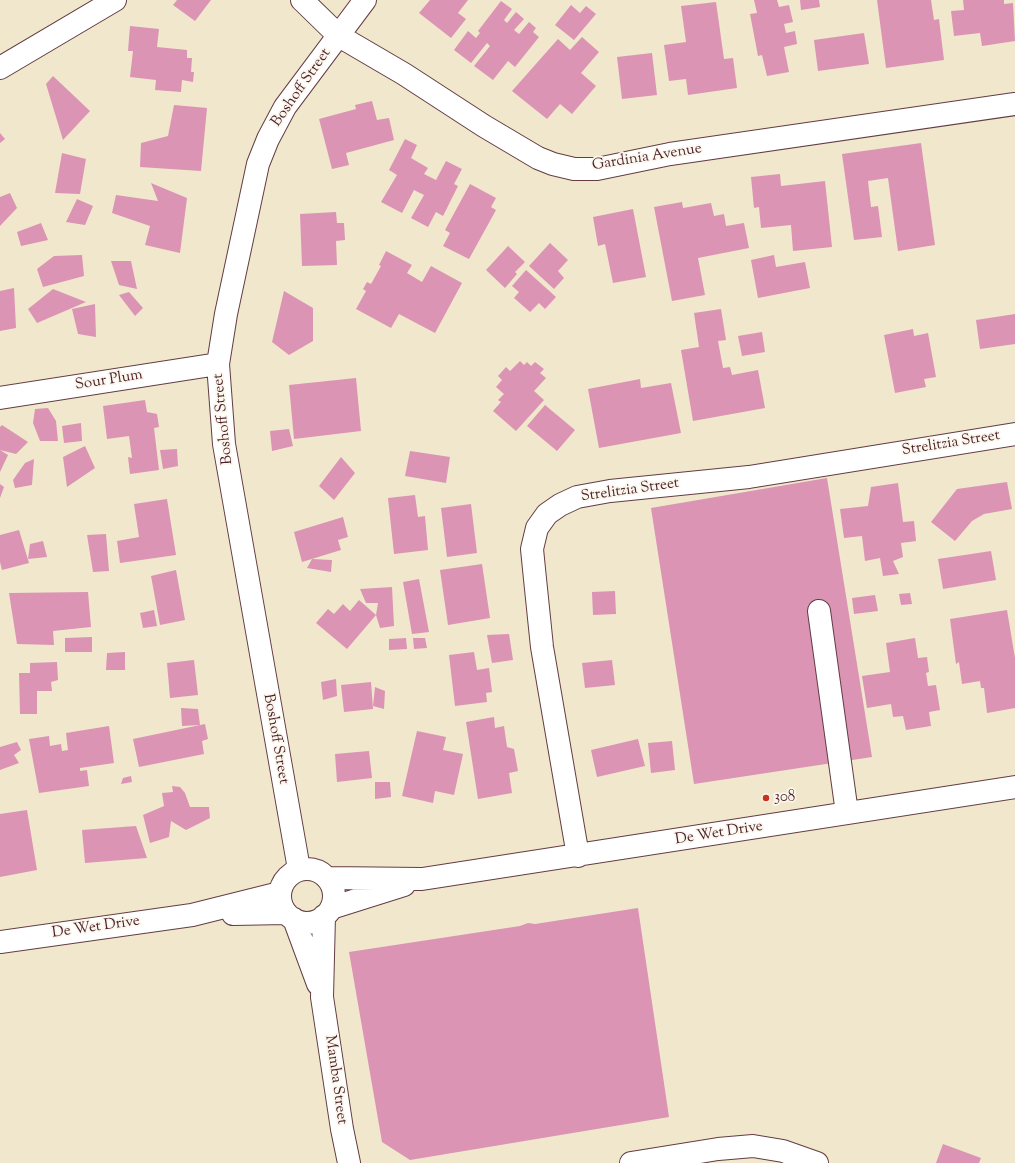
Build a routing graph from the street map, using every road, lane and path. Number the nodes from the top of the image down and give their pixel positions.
1 (116, 0) edge
2 (302, 0) edge
3 (365, 0) edge
4 (339, 36) junction
5 (0, 68) edge
6 (1015, 104) edge
7 (218, 364) junction
8 (0, 398) edge
9 (1015, 434) edge
10 (819, 611) dead end
11 (1015, 787) edge
12 (847, 814) junction
13 (578, 856) junction
14 (299, 870) junction
15 (328, 878) junction
16 (422, 879) junction
17 (287, 908) junction
18 (327, 912) junction
19 (0, 942) edge
20 (322, 997) junction
21 (669, 1160) edge
22 (349, 1163) edge
23 (631, 1163) edge
24 (817, 1163) edge

1 - 5 street
2 - 4 street, Gardinia Avenue
3 - 4 street, Boshoff Street
4 - 6 street, Gardinia Avenue
4 - 7 street, Boshoff Street
7 - 8 street, Sour Plum
7 - 14 street, Boshoff Street
9 - 13 street, Strelitzia Street
10 - 12 street
11 - 12 street, De Wet Drive
12 - 13 street, De Wet Drive
13 - 16 street, De Wet Drive
14 - 15 street
14 - 17 street
15 - 16 street, De Wet Drive
15 - 18 street
16 - 18 street, De Wet Drive
17 - 18 street
17 - 19 street, De Wet Drive
17 - 20 street, Mamba Street
18 - 20 street, Mamba Street
20 - 22 street, Mamba Street
21 - 23 street
21 - 24 street

